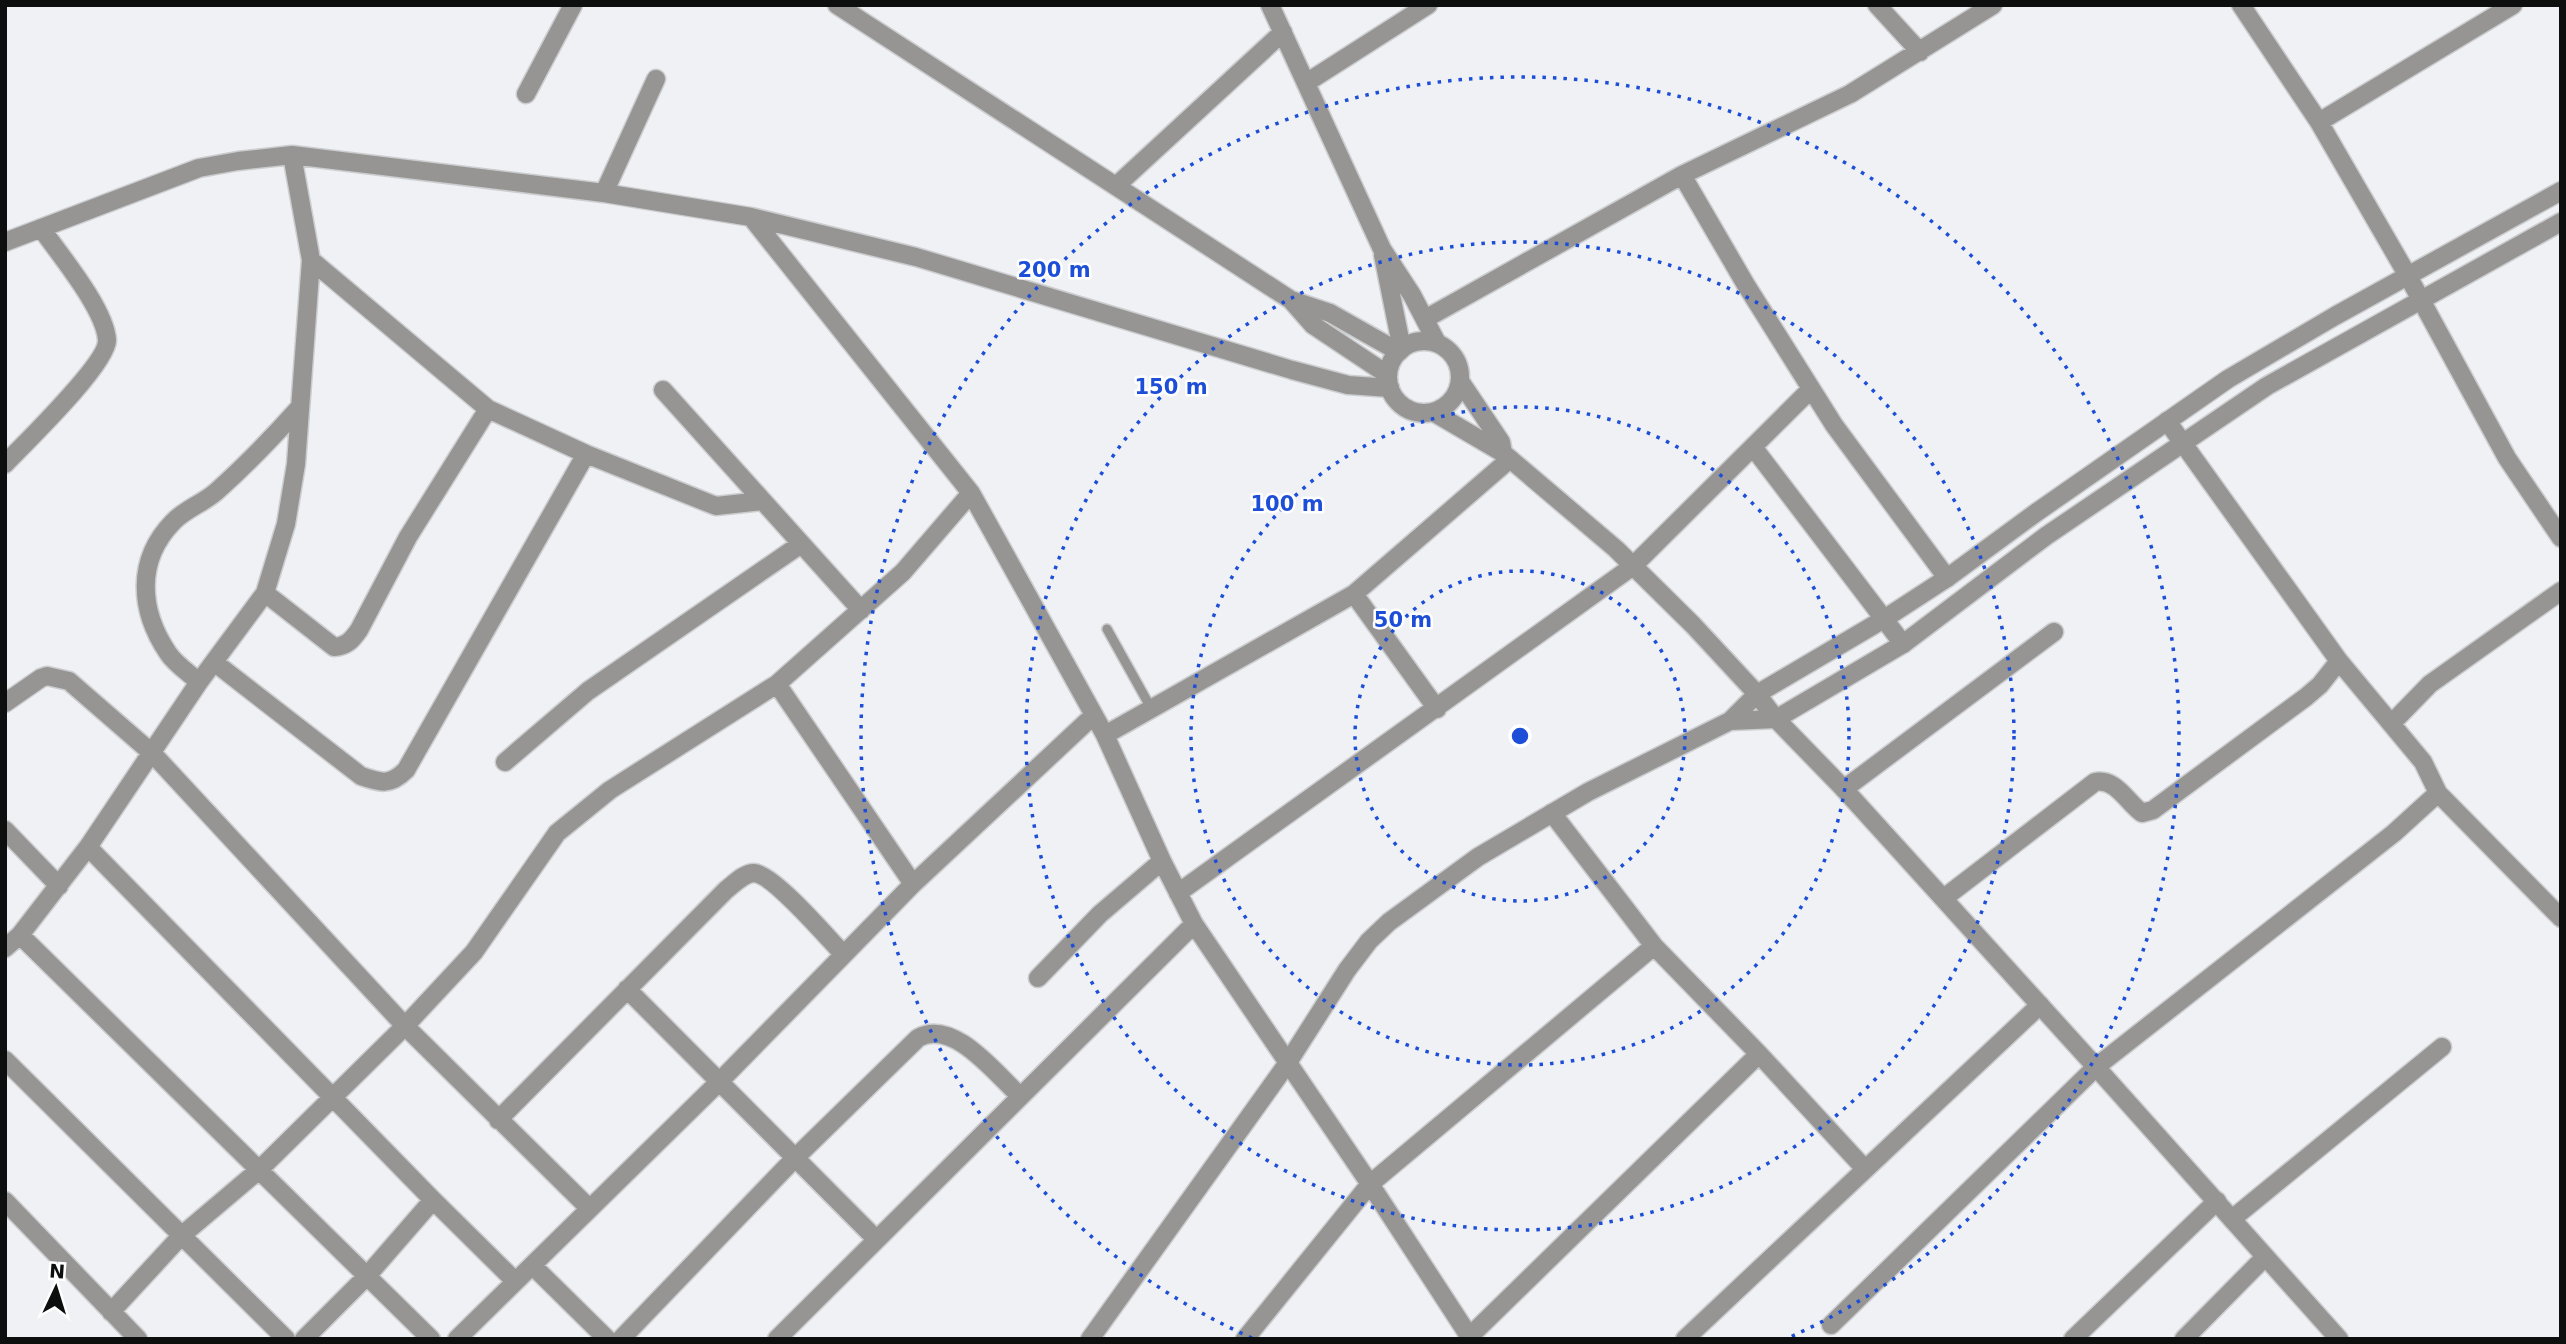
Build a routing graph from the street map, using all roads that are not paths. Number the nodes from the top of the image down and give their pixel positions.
1 (573, 5) edge
2 (837, 5) edge
3 (1270, 5) edge
4 (1428, 5) edge
5 (1877, 5) edge
6 (1993, 5) edge
7 (2241, 5) edge
8 (2505, 7) edge
9 (1283, 32) junction
10 (1920, 52) junction
11 (656, 79) dead end
12 (1306, 83) junction
13 (526, 94) dead end
14 (2319, 122) junction
15 (292, 155) junction
16 (1682, 176) junction
17 (1116, 186) junction
18 (2561, 191) edge
19 (604, 194) junction
20 (751, 217) junction
21 (2561, 222) edge
22 (41, 228) junction
23 (5, 242) edge
24 (1382, 249) junction
25 (312, 260) junction
26 (2408, 276) junction
27 (2421, 299) junction
28 (1291, 300) junction
29 (1425, 319) junction
30 (1437, 343) junction
31 (1401, 351) junction
32 (1460, 381) junction
33 (1389, 382) junction
34 (1811, 389) junction
35 (663, 390) dead end
36 (299, 408) junction
37 (488, 409) junction
38 (1433, 412) junction
39 (2167, 422) junction
40 (2183, 444) junction
41 (1753, 447) junction
42 (586, 454) junction
43 (1507, 456) junction
44 (5, 464) edge
45 (971, 493) junction
46 (762, 501) junction
47 (2561, 538) edge
48 (801, 544) junction
49 (1633, 566) junction
50 (1947, 578) junction
51 (2561, 591) edge
52 (265, 593) junction
53 (1354, 594) junction
54 (861, 610) junction
55 (1884, 619) junction
56 (1107, 629) dead end
57 (2054, 632) dead end
58 (1903, 645) junction
59 (2339, 661) junction
60 (214, 662) junction
61 (199, 682) junction
62 (777, 684) junction
63 (1757, 694) junction
64 (5, 703) edge
65 (1151, 708) junction
66 (1437, 709) junction
67 (1094, 715) junction
68 (1776, 719) junction
69 (1730, 721) junction
70 (2392, 723) junction
71 (1105, 734) junction
72 (153, 754) junction
73 (505, 762) dead end
74 (1844, 789) junction
75 (2438, 793) junction
76 (1552, 813) junction
77 (5, 830) edge
78 (88, 847) junction
79 (1162, 861) junction
80 (913, 884) junction
81 (59, 886) junction
82 (1178, 893) junction
83 (1944, 898) junction
84 (2561, 918) edge
85 (1194, 924) junction
86 (20, 934) junction
87 (1654, 946) junction
88 (5, 948) edge
89 (843, 954) junction
90 (1038, 978) dead end
91 (627, 989) junction
92 (2040, 1005) junction
93 (405, 1026) junction
94 (2442, 1047) dead end
95 (1759, 1054) junction
96 (5, 1060) edge
97 (1287, 1064) junction
98 (2096, 1067) junction
99 (719, 1082) junction
100 (1020, 1095) junction
101 (332, 1096) junction
102 (498, 1120) junction
103 (794, 1159) junction
104 (260, 1169) junction
105 (1865, 1169) junction
106 (1370, 1184) junction
107 (433, 1200) junction
108 (5, 1201) edge
109 (2217, 1201) junction
110 (589, 1208) junction
111 (2232, 1219) junction
112 (181, 1236) junction
113 (876, 1239) junction
114 (2265, 1258) junction
115 (533, 1266) junction
116 (367, 1276) junction
117 (515, 1281) junction
118 (111, 1312) junction
119 (1831, 1325) dead end
120 (1096, 1337) edge
121 (1692, 1337) edge
122 (1469, 1338) edge
123 (138, 1339) edge
124 (286, 1339) edge
125 (304, 1339) edge
126 (431, 1339) edge
127 (457, 1339) edge
128 (607, 1339) edge
129 (621, 1339) edge
130 (777, 1339) edge
131 (1244, 1339) edge
132 (2073, 1339) edge
133 (2184, 1339) edge
134 (2339, 1339) edge

1 - 13 street
2 - 17 street
3 - 9 street
4 - 12 street
5 - 10 street
6 - 10 street
7 - 14 street
8 - 14 street
9 - 12 street
9 - 17 street
10 - 16 street
11 - 19 street
12 - 24 street
14 - 26 street
15 - 19 street
15 - 22 street
15 - 25 street
16 - 29 street
16 - 34 street
17 - 28 street
18 - 26 street
19 - 20 street
20 - 33 street
20 - 45 street
21 - 27 street
22 - 23 street
22 - 44 street
24 - 29 street
24 - 31 street
25 - 36 street
25 - 37 street
26 - 27 street
26 - 39 street
27 - 40 street
27 - 47 street
28 - 31 street
28 - 33 street
29 - 30 street
30 - 31 street
30 - 32 street
31 - 33 street
32 - 38 street
32 - 43 street
33 - 38 street
34 - 41 street
34 - 50 street
35 - 46 street
36 - 52 street
36 - 61 street
37 - 42 street
37 - 52 street
38 - 43 street
39 - 40 street
39 - 50 street
40 - 58 street
40 - 59 street
41 - 49 street
41 - 55 street
42 - 46 street
42 - 60 street
43 - 49 street
43 - 53 street
45 - 54 street
45 - 67 street
46 - 48 street
48 - 54 street
48 - 73 street
49 - 63 street
49 - 66 street
50 - 55 street
51 - 70 street
52 - 60 street
53 - 65 street
53 - 66 street
54 - 62 street
55 - 58 street
55 - 63 street
56 - 65 lane
57 - 74 street
58 - 68 street
59 - 70 street
59 - 83 street
60 - 61 street
61 - 72 street
62 - 80 street
62 - 93 street
63 - 68 street
63 - 69 street
64 - 72 street
65 - 71 street
66 - 82 street
67 - 71 street
67 - 80 street
68 - 69 street
68 - 74 street
69 - 76 street
70 - 75 street
71 - 79 street
72 - 78 street
72 - 93 street
74 - 83 street
75 - 84 street
75 - 98 street
76 - 87 street
76 - 97 street
77 - 81 street
78 - 81 street
78 - 101 street
79 - 82 street
79 - 90 street
80 - 89 street
81 - 86 street
82 - 85 street
83 - 92 street
85 - 97 street
85 - 100 street
86 - 88 street
86 - 104 street
87 - 95 street
87 - 106 street
89 - 91 street
89 - 99 street
91 - 99 street
91 - 102 street
92 - 98 street
92 - 105 street
93 - 101 street
93 - 102 street
94 - 111 street
95 - 105 street
95 - 122 street
96 - 112 street
97 - 106 street
97 - 120 street
98 - 109 street
98 - 119 street
99 - 103 street
99 - 110 street
100 - 103 street
100 - 113 street
101 - 104 street
101 - 107 street
102 - 110 street
103 - 113 street
103 - 129 street
104 - 112 street
104 - 116 street
105 - 121 street
106 - 122 street
106 - 131 street
107 - 116 street
107 - 117 street
108 - 118 street
109 - 111 street
109 - 132 street
110 - 115 street
111 - 114 street
112 - 118 street
112 - 124 street
113 - 130 street
114 - 133 street
114 - 134 street
115 - 117 street
115 - 128 street
116 - 125 street
116 - 126 street
117 - 127 street
118 - 123 street

